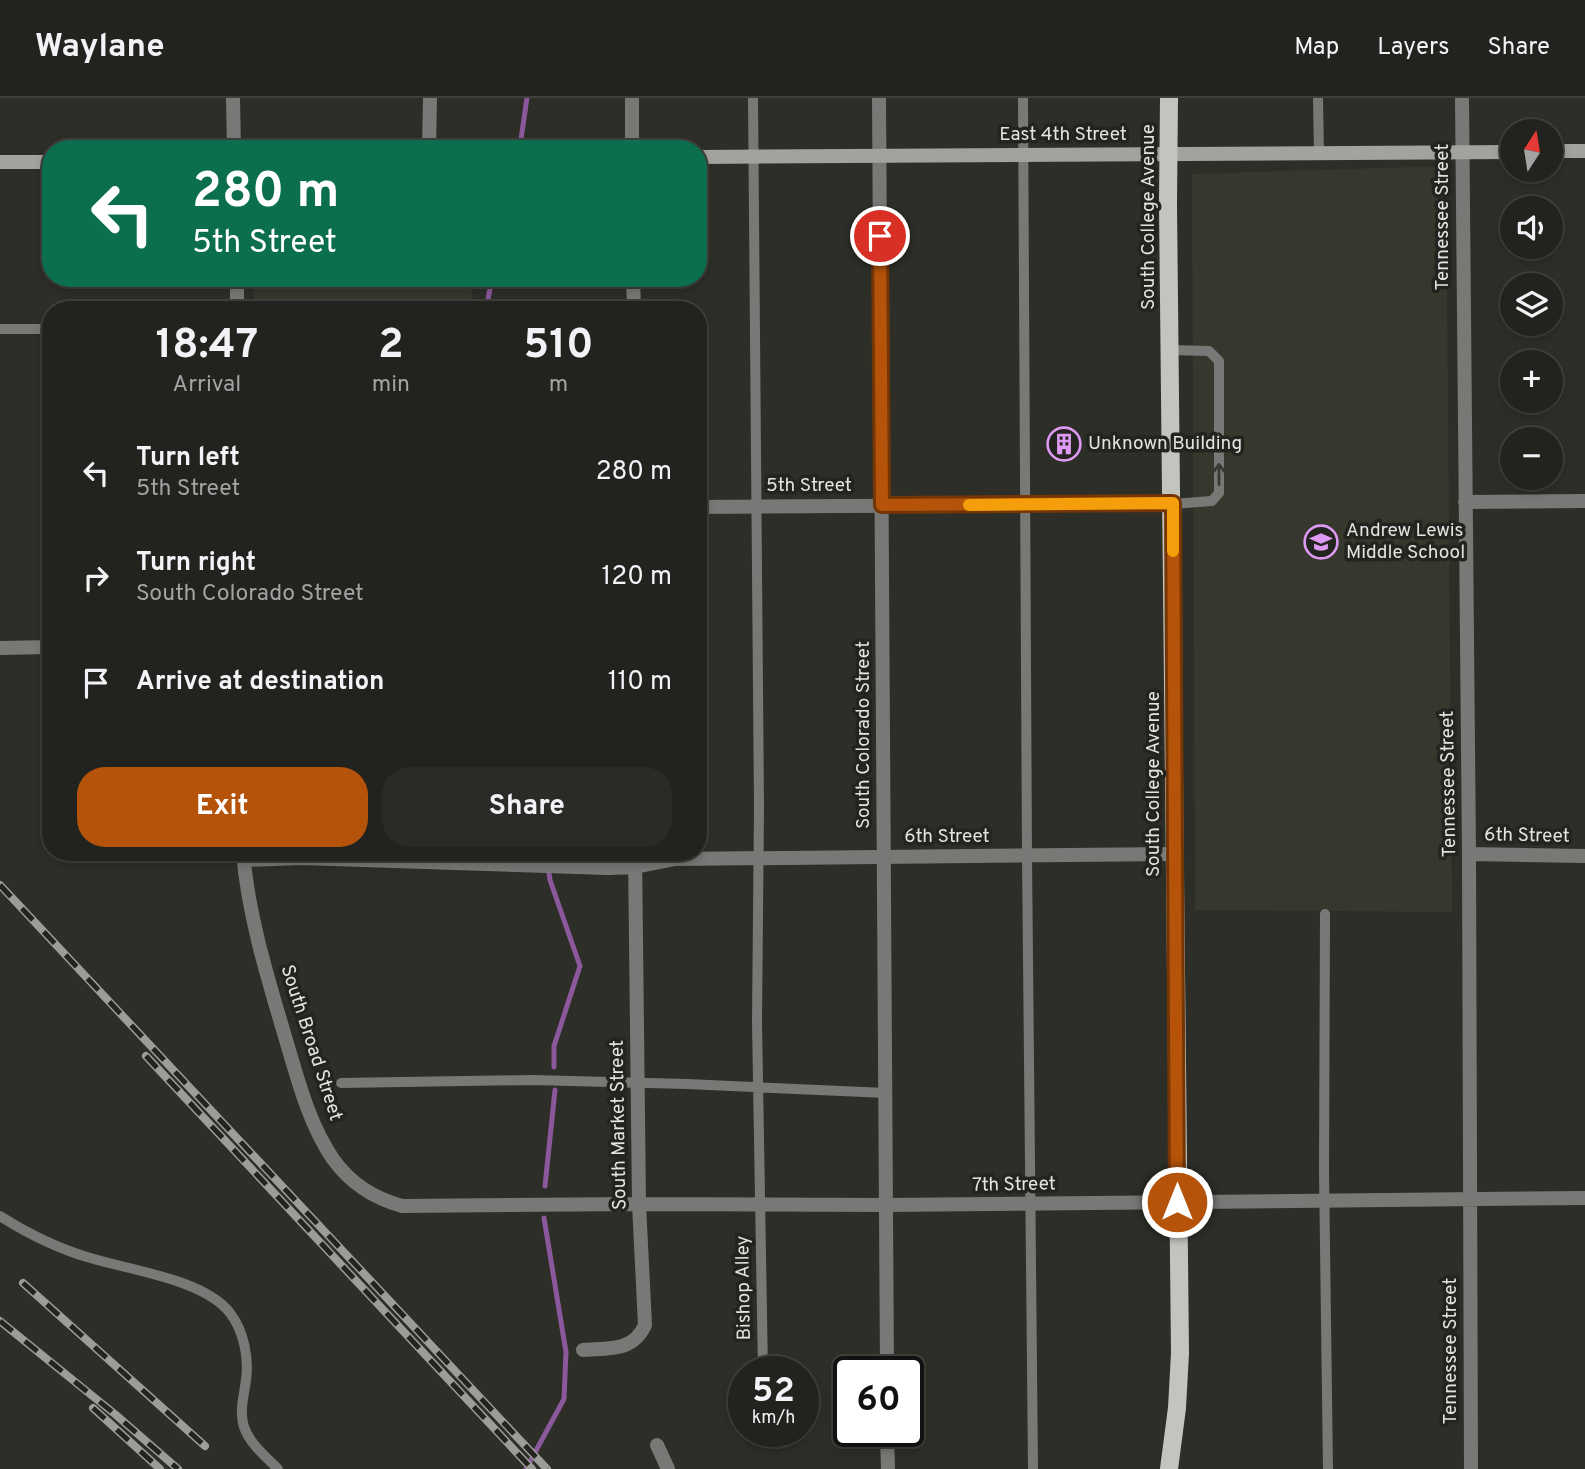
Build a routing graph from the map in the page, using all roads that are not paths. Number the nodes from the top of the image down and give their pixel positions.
1 (233, 98) edge
2 (430, 98) edge
3 (632, 98) edge
4 (753, 98) edge
5 (879, 98) edge
6 (1023, 98) edge
7 (1170, 98) edge
8 (1318, 98) edge
9 (1462, 98) edge
10 (234, 140) edge
11 (429, 140) edge
12 (632, 140) edge
13 (1563, 151) edge
14 (1585, 151) edge
15 (1462, 152) junction
16 (1500, 152) edge
17 (1319, 153) junction
18 (1169, 154) junction
19 (1023, 155) junction
20 (879, 156) junction
21 (707, 157) edge
22 (753, 157) junction
23 (0, 162) edge
24 (42, 162) edge
25 (42, 329) edge
26 (0, 330) edge
27 (1170, 350) junction
28 (1585, 501) edge
29 (1465, 502) junction
30 (1173, 503) junction
31 (882, 505) junction
32 (1025, 505) junction
33 (707, 506) edge
34 (758, 506) junction
35 (42, 647) edge
36 (0, 648) edge
37 (1469, 854) junction
38 (1175, 855) junction
39 (1027, 856) junction
40 (1585, 856) edge
41 (884, 857) junction
42 (759, 858) junction
43 (707, 859) edge
44 (245, 861) edge
45 (390, 861) edge
46 (622, 861) edge
47 (635, 861) edge
48 (1325, 914) dead end
49 (341, 1083) dead end
50 (637, 1083) junction
51 (758, 1087) junction
52 (886, 1093) junction
53 (1585, 1198) edge
54 (1470, 1199) junction
55 (1325, 1200) junction
56 (1177, 1202) junction
57 (639, 1204) junction
58 (761, 1204) junction
59 (1030, 1204) junction
60 (887, 1205) junction
61 (444, 1206) joint
62 (0, 1216) edge
63 (583, 1350) dead end
64 (764, 1356) edge
65 (887, 1356) edge
66 (657, 1445) dead end
67 (887, 1447) edge
68 (278, 1469) edge
69 (668, 1469) edge
70 (888, 1469) edge
71 (1033, 1469) edge
72 (1169, 1469) edge
73 (1328, 1469) edge
74 (1471, 1469) edge

1 - 10 street
2 - 11 street
3 - 12 street
4 - 22 lane, Bishop Alley
5 - 20 street, South Colorado Street
6 - 19 lane
7 - 18 main road, South College Avenue
8 - 17 lane
9 - 15 street, Tennessee Street
13 - 14 main road
15 - 16 main road, East 4th Street
15 - 17 main road, East 4th Street
15 - 29 street, Tennessee Street
17 - 18 main road, East 4th Street
18 - 19 main road, East 4th Street
18 - 27 main road, South College Avenue
19 - 20 main road, East 4th Street
19 - 32 lane
20 - 22 main road, East 4th Street
20 - 31 street, South Colorado Street
21 - 22 main road, East 4th Street
22 - 34 lane, Bishop Alley
23 - 24 main road
25 - 26 lane
27 - 30 main road, South College Avenue
30 -> 27 lane
28 - 29 street
29 - 37 street, Tennessee Street
30 - 32 street, 5th Street
30 - 38 main road, South College Avenue
31 - 32 street, 5th Street
31 - 34 street, 5th Street
31 - 41 street, South Colorado Street
32 - 39 lane
33 - 34 street, 5th Street
34 - 42 lane, Bishop Alley
35 - 36 street
37 - 40 street, 6th Street
37 - 54 street, Tennessee Street
38 - 39 street, 6th Street
38 - 56 main road, South College Avenue
39 - 41 street, 6th Street
39 - 59 lane
41 - 42 street, 6th Street
41 - 52 street, South Colorado Street
42 - 43 street, 6th Street
42 - 51 lane, Bishop Alley
44 - 61 street, South Broad Street
45 - 46 street, 6th Street
47 - 50 street, South Market Street
48 - 55 lane
49 - 50 lane
50 - 51 lane
50 - 57 street, South Market Street
51 - 52 lane
51 - 58 lane, Bishop Alley
52 - 60 street, South Colorado Street
53 - 54 street, 7th Street
54 - 55 street, 7th Street
54 - 74 street, Tennessee Street
55 - 56 street, 7th Street
55 - 73 lane
56 - 59 street, 7th Street
56 - 72 main road, South College Avenue
57 - 58 street, 7th Street
57 - 61 street, 7th Street
57 - 63 street, South Market Street
58 - 60 street, 7th Street
58 - 64 lane, Bishop Alley
59 - 60 street, 7th Street
59 - 71 lane
60 - 65 street, South Colorado Street
62 - 68 lane
66 - 69 street
67 - 70 street

